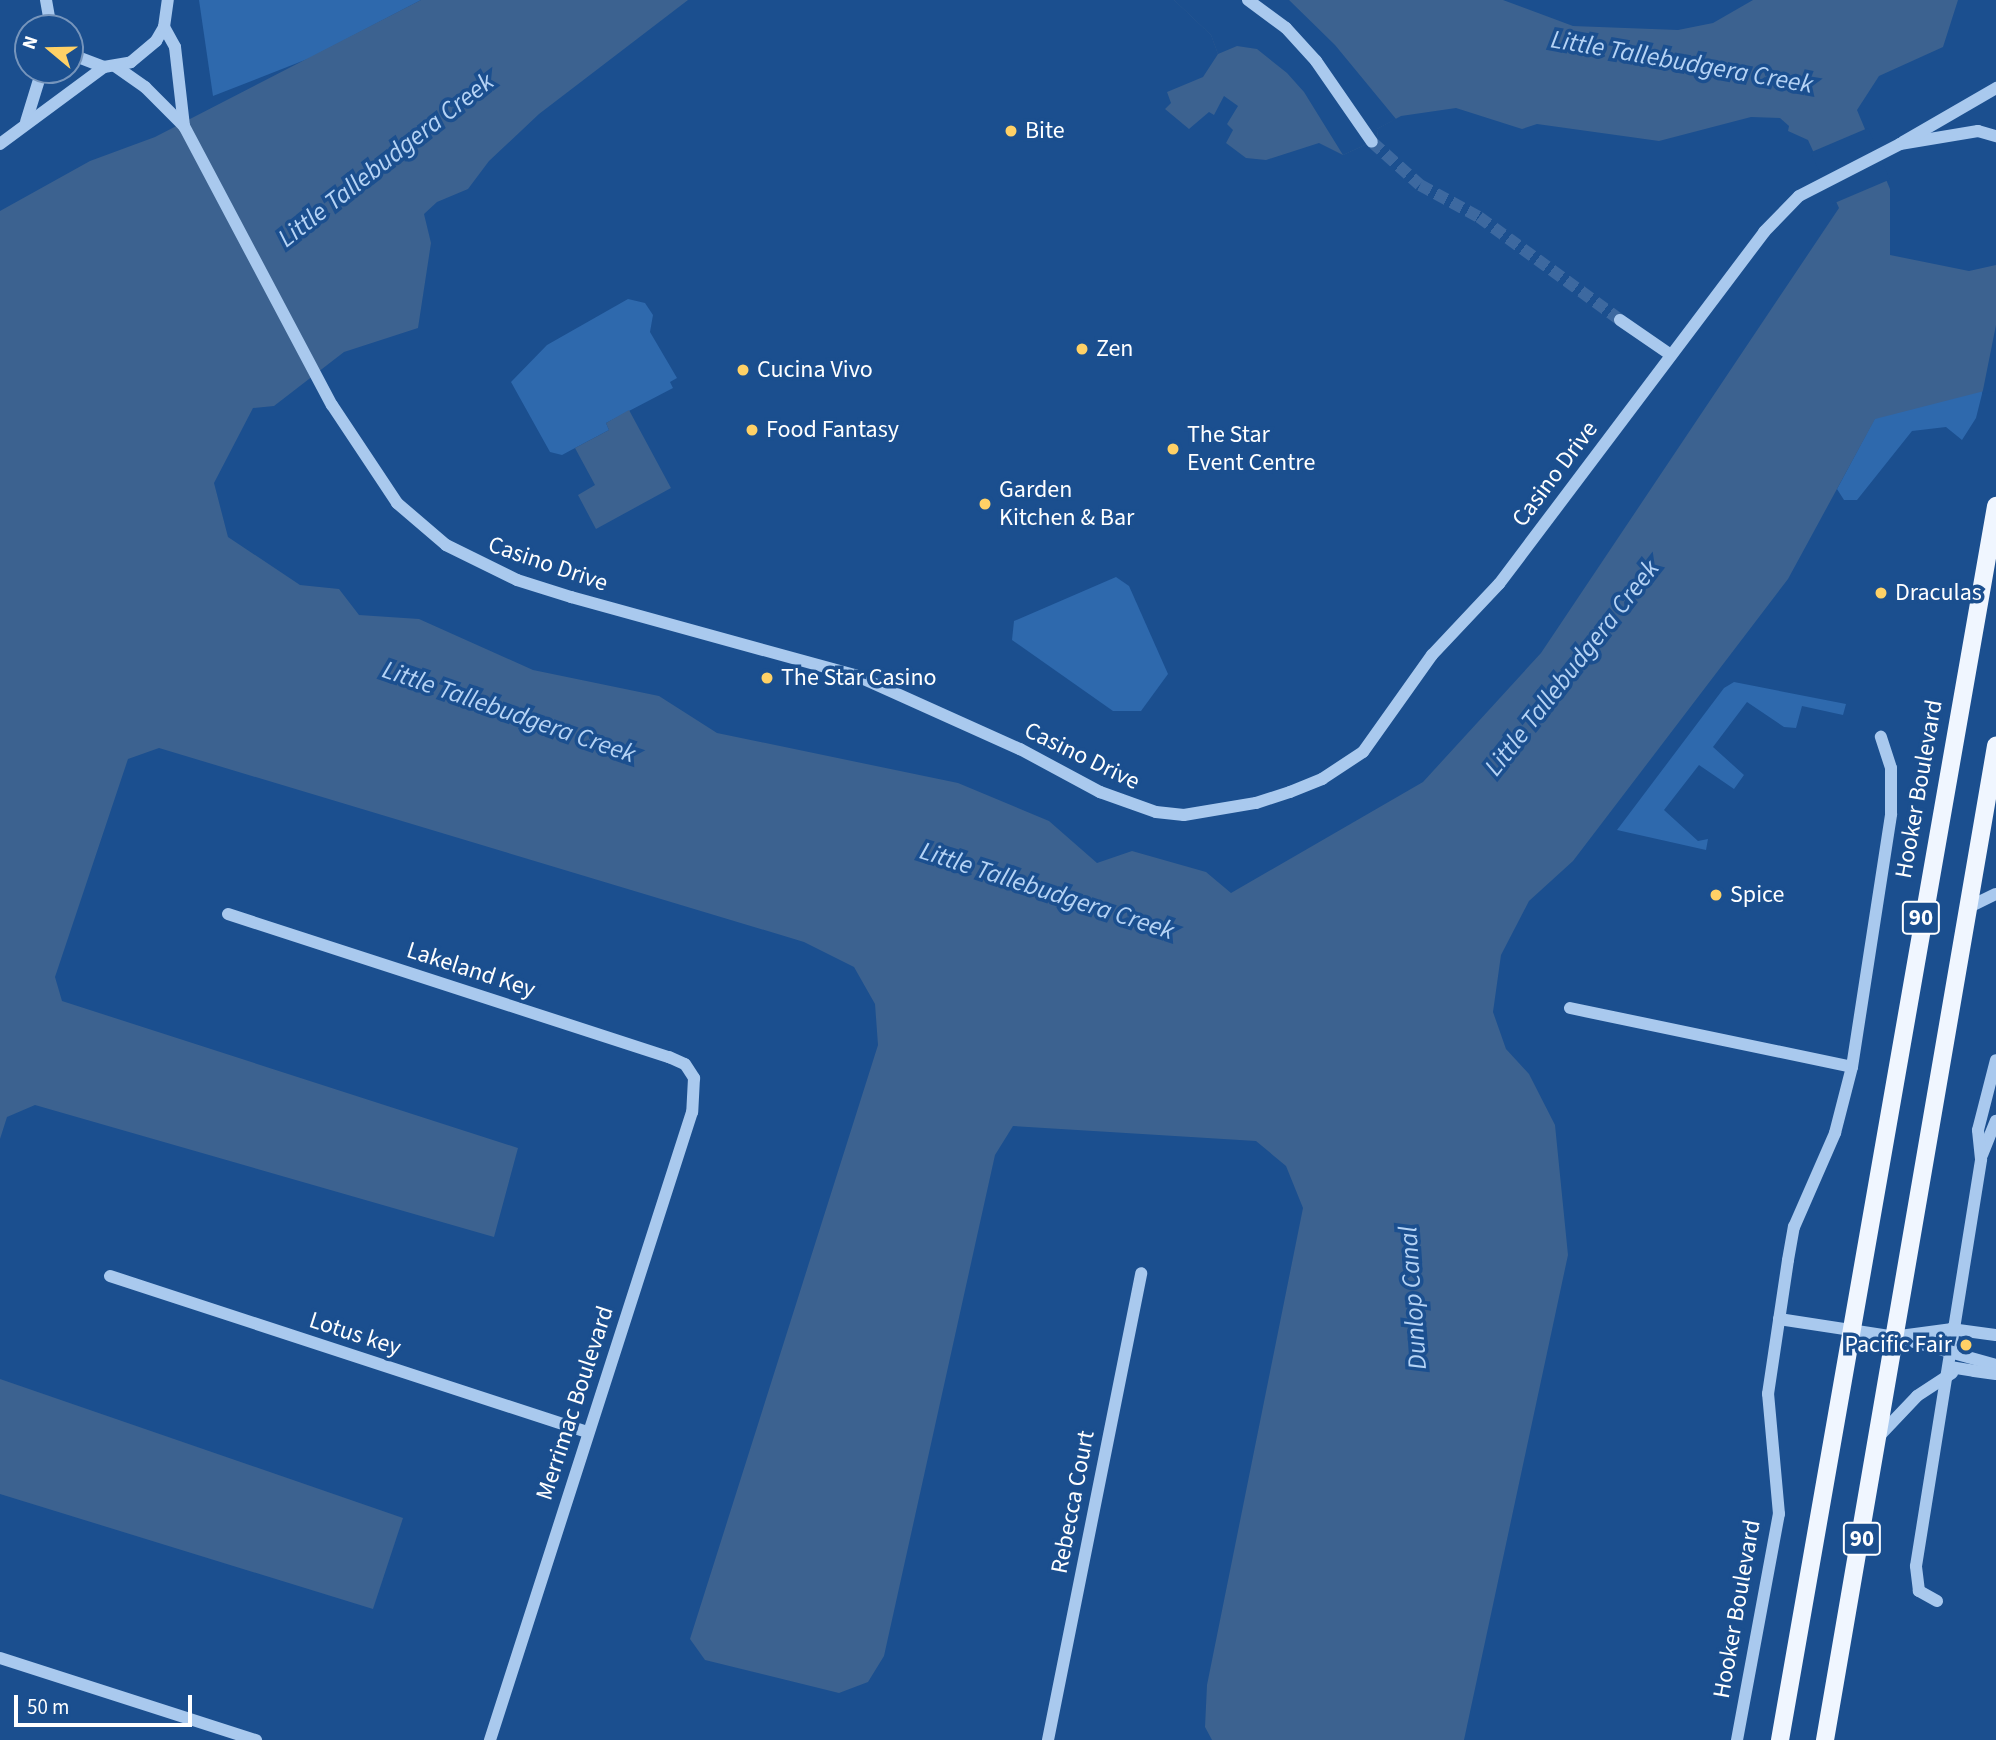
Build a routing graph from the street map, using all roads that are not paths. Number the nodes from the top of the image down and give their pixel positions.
1 (168, 0) edge
2 (1248, 0) edge
3 (164, 27) junction
4 (84, 58) edge
5 (109, 66) junction
6 (38, 84) edge
7 (1996, 88) edge
8 (26, 122) junction
9 (184, 126) junction
10 (1996, 136) edge
11 (3, 138) edge
12 (1372, 142) tunnel mouth
13 (1897, 145) junction
14 (1620, 320) tunnel mouth
15 (1671, 355) junction
16 (1996, 506) edge
17 (1881, 737) dead end
18 (1996, 746) edge
19 (1994, 778) edge
20 (1996, 894) edge
21 (1966, 908) junction
22 (228, 914) dead end
23 (1570, 1008) dead end
24 (1996, 1060) edge
25 (1852, 1067) junction
26 (694, 1078) joint
27 (1996, 1121) edge
28 (1981, 1159) junction
29 (1141, 1273) dead end
30 (110, 1276) dead end
31 (1779, 1319) junction
32 (1854, 1331) junction
33 (1996, 1335) edge
34 (1896, 1337) junction
35 (1973, 1360) junction
36 (1996, 1365) edge
37 (1950, 1367) junction
38 (1996, 1374) edge
39 (587, 1432) junction
40 (1881, 1434) junction
41 (1937, 1601) dead end
42 (0, 1658) edge
43 (256, 1740) edge
44 (490, 1740) edge
45 (1048, 1740) edge
46 (1737, 1740) edge
47 (1780, 1740) edge
48 (1825, 1740) edge

1 - 3 street
2 - 12 street
3 - 5 street
3 - 9 street
4 - 5 street
5 - 8 street
5 - 9 street
6 - 8 street
7 - 13 street
8 - 11 street
9 - 15 street, Casino Drive
10 - 13 street, Casino Drive
13 - 15 street, Casino Drive
14 - 15 street
16 - 32 main road, Hooker Boulevard / 90
17 - 25 street, Hooker Boulevard
18 - 19 main road, 90
19 - 21 main road, 90
20 - 21 street
21 - 34 main road, 90
22 - 26 street, Lakeland Key
23 - 25 street
24 - 28 street
25 - 31 street, Hooker Boulevard
26 - 39 street, Merrimac Boulevard
27 - 28 street
28 - 37 street, bridge
29 - 45 street, Rebecca Court
30 - 39 street, Lotus key
31 - 32 street
31 - 46 street, Hooker Boulevard
32 - 34 street
32 - 47 main road, Hooker Boulevard / 90
33 - 34 street
34 - 35 street
34 - 40 main road, 90
35 - 36 street
35 - 40 street
37 - 38 street, bridge
37 - 41 street, bridge
39 - 44 street, Merrimac Boulevard
40 - 48 main road, 90
42 - 43 street

